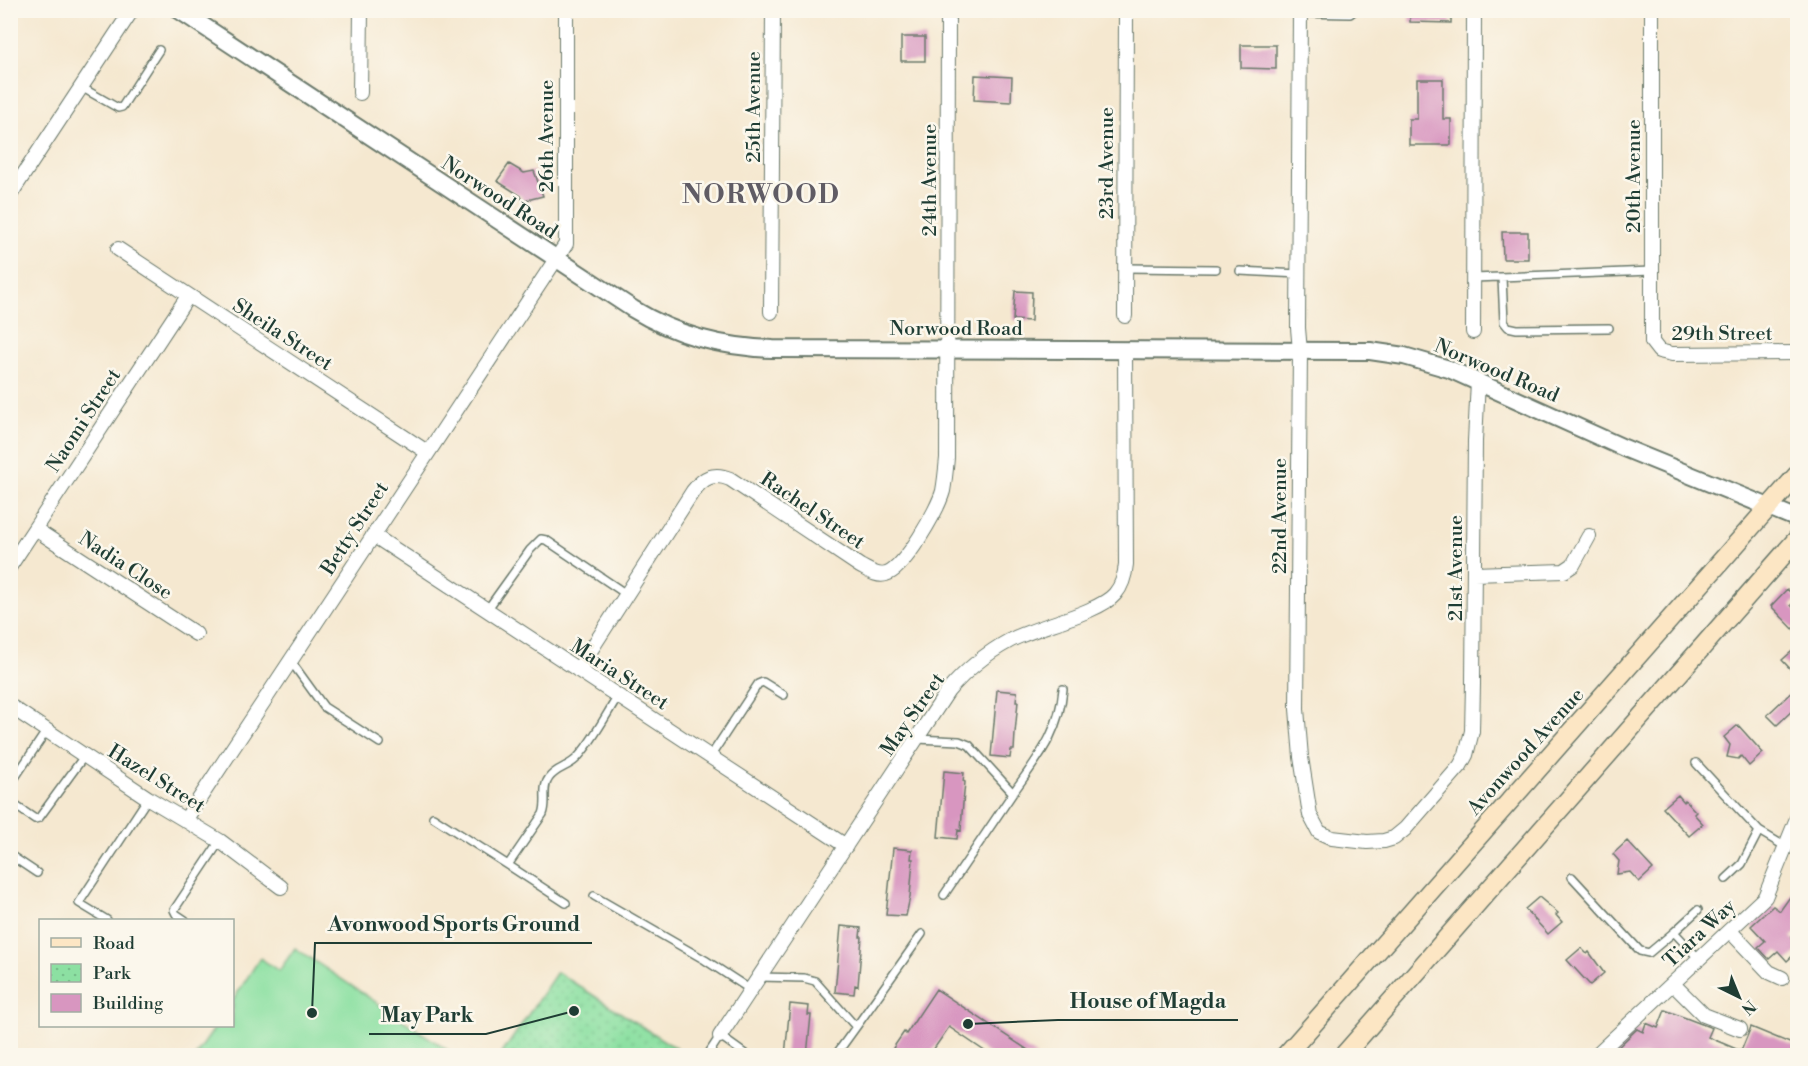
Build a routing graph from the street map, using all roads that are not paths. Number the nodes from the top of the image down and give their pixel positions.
1 (132, 10) edge
2 (179, 10) edge
3 (361, 10) edge
4 (566, 10) edge
5 (773, 10) edge
6 (948, 10) edge
7 (1126, 10) edge
8 (1355, 10) edge
9 (1474, 10) edge
10 (1652, 10) edge
11 (1300, 12) edge
12 (159, 50) dead end
13 (81, 87) junction
14 (360, 93) dead end
15 (10, 195) edge
16 (118, 249) dead end
17 (556, 258) junction
18 (1125, 268) junction
19 (1216, 269) dead end
20 (1240, 271) dead end
21 (1652, 271) junction
22 (1300, 274) junction
23 (1473, 278) junction
24 (1502, 278) junction
25 (188, 296) junction
26 (771, 312) dead end
27 (1125, 316) dead end
28 (1609, 328) dead end
29 (1473, 332) dead end
30 (1652, 342) joint
31 (948, 350) junction
32 (1125, 350) junction
33 (1300, 351) junction
34 (1797, 353) edge
35 (1478, 381) junction
36 (427, 452) junction
37 (1797, 474) edge
38 (1769, 507) junction
39 (1797, 519) edge
40 (35, 529) junction
41 (373, 535) junction
42 (1589, 536) dead end
43 (1797, 538) edge
44 (10, 566) edge
45 (1474, 574) junction
46 (626, 594) junction
47 (487, 610) junction
48 (196, 634) dead end
49 (290, 660) junction
50 (578, 670) junction
51 (1063, 689) dead end
52 (784, 695) dead end
53 (618, 696) junction
54 (10, 706) edge
55 (47, 730) junction
56 (917, 739) junction
57 (380, 743) dead end
58 (84, 755) junction
59 (1466, 755) joint
60 (710, 757) junction
61 (1696, 763) dead end
62 (10, 785) edge
63 (1012, 792) junction
64 (148, 798) junction
65 (10, 802) edge
66 (1797, 816) edge
67 (433, 817) dead end
68 (186, 819) junction
69 (1759, 831) junction
70 (220, 841) junction
71 (846, 846) junction
72 (1786, 846) junction
73 (10, 855) edge
74 (508, 865) junction
75 (37, 873) dead end
76 (1572, 877) dead end
77 (1726, 879) dead end
78 (281, 887) dead end
79 (944, 895) dead end
80 (594, 896) dead end
81 (566, 903) dead end
82 (1698, 910) dead end
83 (104, 919) edge
84 (182, 919) edge
85 (1730, 931) junction
86 (1674, 932) junction
87 (922, 934) dead end
88 (1699, 959) junction
89 (759, 977) junction
90 (1782, 978) dead end
91 (1672, 984) junction
92 (751, 990) junction
93 (856, 1027) junction
94 (1740, 1029) dead end
95 (720, 1036) junction
96 (707, 1056) edge
97 (748, 1056) edge
98 (835, 1056) edge
99 (1285, 1056) edge
100 (1343, 1056) edge
101 (1595, 1056) edge

1 - 13 street
2 - 17 street, Norwood Road
3 - 14 street
4 - 17 street, 26th Avenue
5 - 26 street, 25th Avenue
6 - 31 street, 24th Avenue
7 - 18 street, 23rd Avenue
8 - 11 lane
9 - 23 street
10 - 21 street, 20th Avenue
11 - 22 street, 22nd Avenue
12 - 13 lane
13 - 15 street
16 - 25 street, Sheila Street
17 - 31 street, Norwood Road
17 - 36 street, Betty Street
18 - 19 lane
18 - 27 street, 23rd Avenue
20 - 22 lane
21 - 24 lane
21 - 30 street, 20th Avenue
22 - 33 street, 22nd Avenue
23 - 24 lane
23 - 29 street
24 - 28 lane
25 - 36 street, Sheila Street
25 - 40 street, Naomi Street
30 - 34 street, 29th Street
31 - 32 street, Norwood Road
31 - 46 street, Rachel Street
32 - 33 street, Norwood Road
32 - 56 street, May Street
33 - 35 street, Norwood Road
33 - 59 street, 22nd Avenue
35 - 38 street, Norwood Road
35 - 45 street, 21st Avenue
36 - 41 street, Betty Street
37 - 38 main road, Avonwood Avenue
38 - 39 street, Norwood Road
38 - 99 main road, Avonwood Avenue
40 - 44 street, Naomi Street
40 - 48 street, Nadia Close
41 - 47 street, Maria Street
41 - 49 street, Betty Street
42 - 45 street
43 - 100 main road
45 - 59 street, 21st Avenue
46 - 47 lane
46 - 50 street, Rachel Street
47 - 50 street, Maria Street
49 - 57 lane
49 - 68 street, Betty Street
50 - 53 street, Maria Street
51 - 63 lane
52 - 60 lane
53 - 60 street, Maria Street
53 - 74 lane
54 - 55 street, Hazel Street
55 - 58 street, Hazel Street
55 - 62 lane
56 - 63 lane
56 - 71 street, May Street
58 - 64 street, Hazel Street
58 - 65 lane
60 - 71 street, Maria Street
61 - 69 lane
63 - 79 lane
64 - 68 street, Hazel Street
64 - 83 lane
66 - 72 street, Tiara Way
67 - 74 lane
68 - 70 street, Hazel Street
69 - 72 lane
69 - 77 lane
70 - 78 street, Hazel Street
70 - 84 lane
71 - 89 street, May Street
72 - 85 street, Tiara Way
73 - 75 lane
74 - 81 lane
76 - 86 lane
80 - 92 lane
82 - 86 lane
85 - 88 street, Tiara Way
85 - 90 street
86 - 88 lane
87 - 93 lane
88 - 91 street, Tiara Way
89 - 92 street, May Street
89 - 93 lane
91 - 94 street
91 - 101 street, Tiara Way
92 - 95 street, May Street
93 - 98 lane
95 - 96 lane
95 - 97 lane

